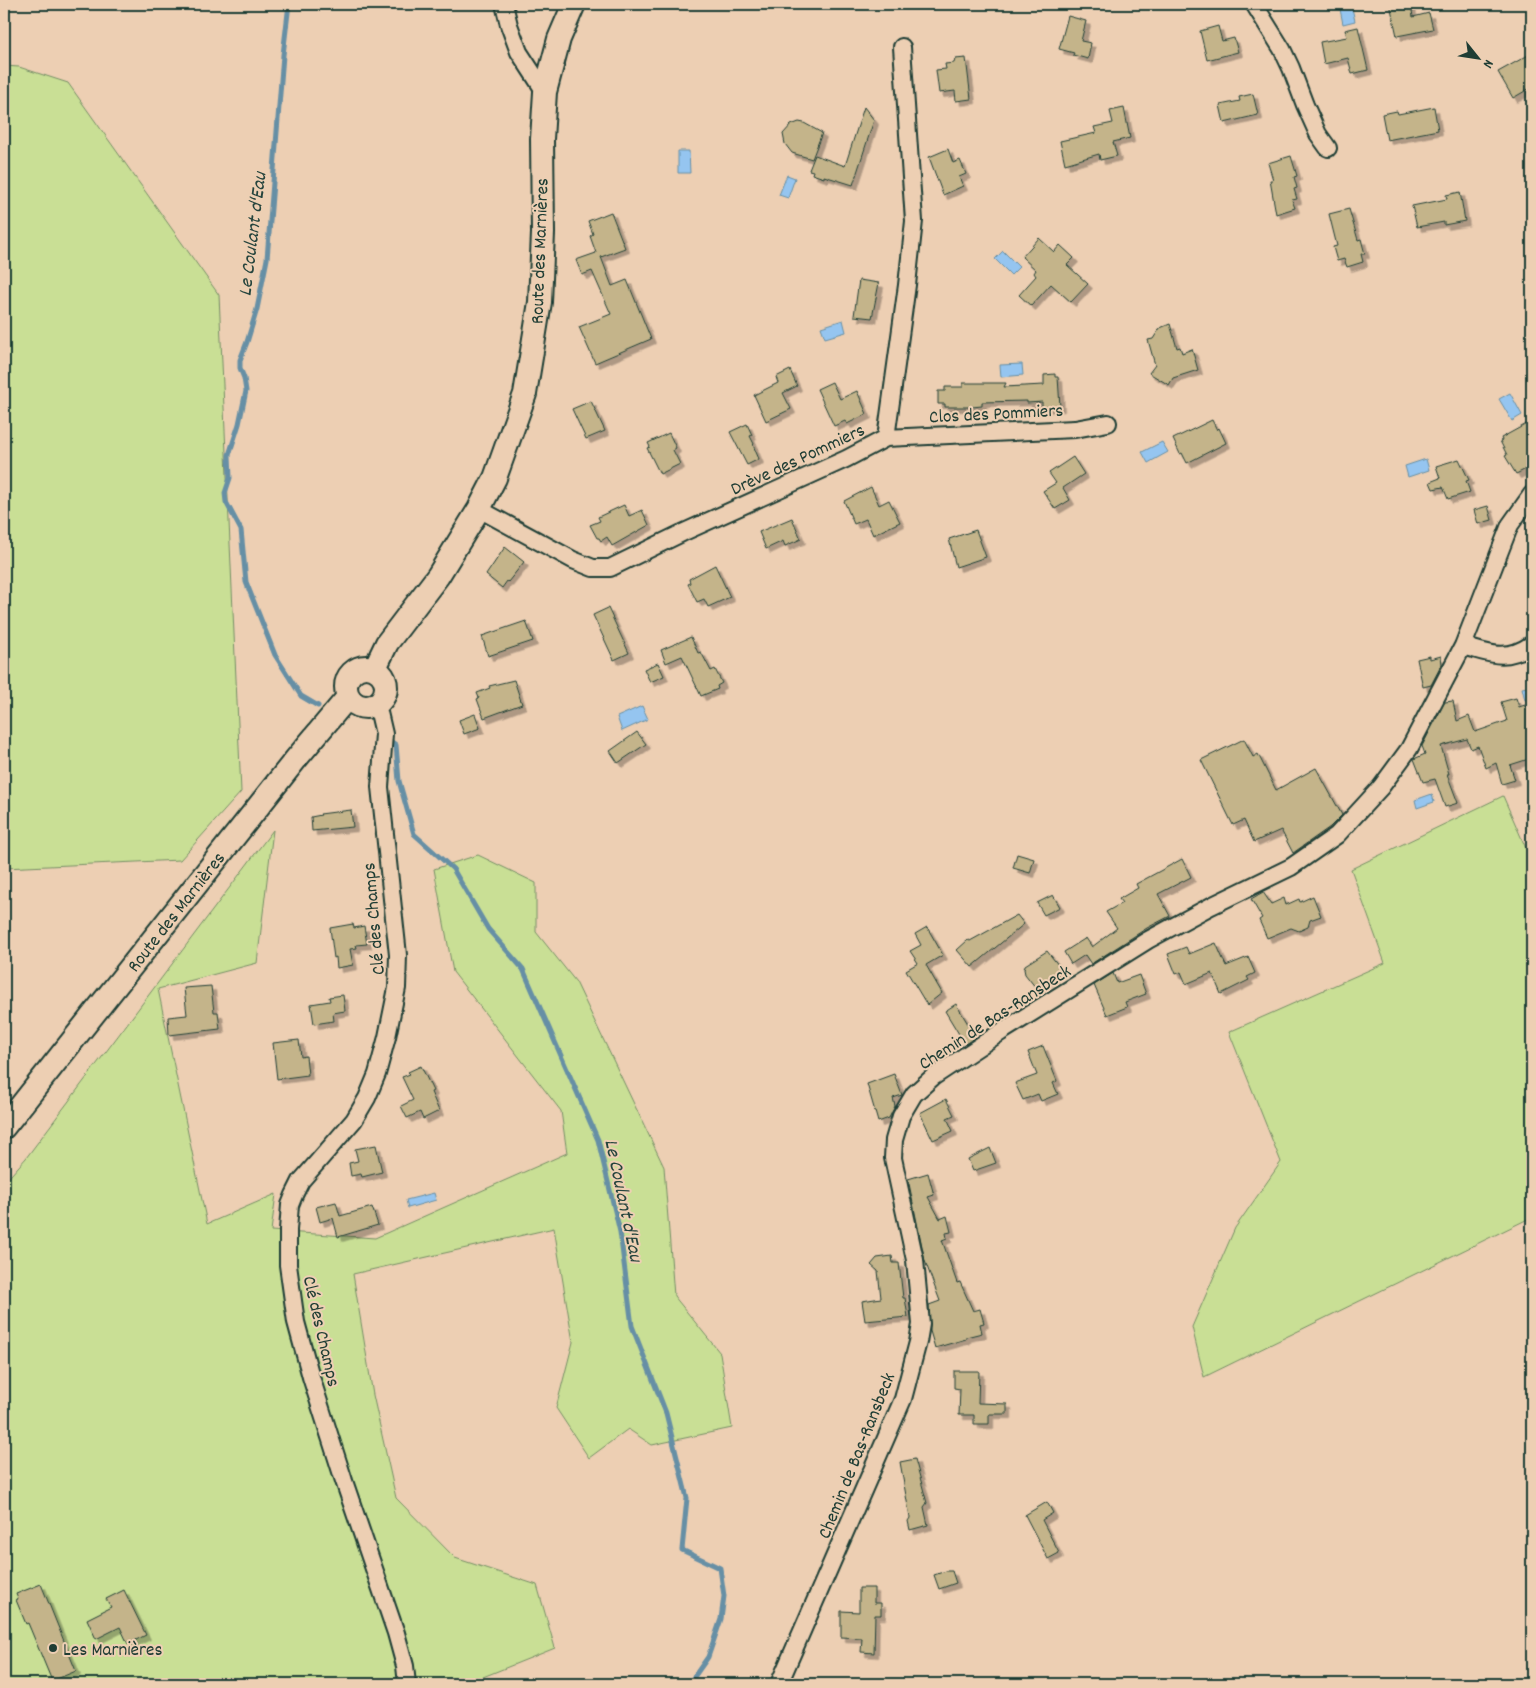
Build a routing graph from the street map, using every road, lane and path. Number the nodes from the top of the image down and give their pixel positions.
1 (504, 4) edge
2 (574, 4) edge
3 (1254, 4) edge
4 (902, 47) dead end
5 (545, 92) junction
6 (1328, 148) dead end
7 (1108, 423) dead end
8 (886, 438) junction
9 (1532, 494) edge
10 (479, 509) junction
11 (1532, 644) edge
12 (1463, 646) junction
13 (375, 668) junction
14 (348, 697) junction
15 (377, 704) junction
16 (4, 1127) edge
17 (407, 1684) edge
18 (779, 1684) edge

1 - 5 street
2 - 5 street, Route des Marnières
3 - 6 street
4 - 8 street, Drève des Pommiers
5 - 10 street, Route des Marnières
7 - 8 street, Clos des Pommiers
8 - 10 street, Drève des Pommiers
9 - 12 street, Chemin de Bas-Ransbeck
10 - 13 street, Route des Marnières
11 - 12 street
12 - 18 street, Chemin de Bas-Ransbeck
13 - 14 street
13 - 15 street
14 - 15 street
14 - 16 street, Route des Marnières
15 - 17 street, Clé des Champs

